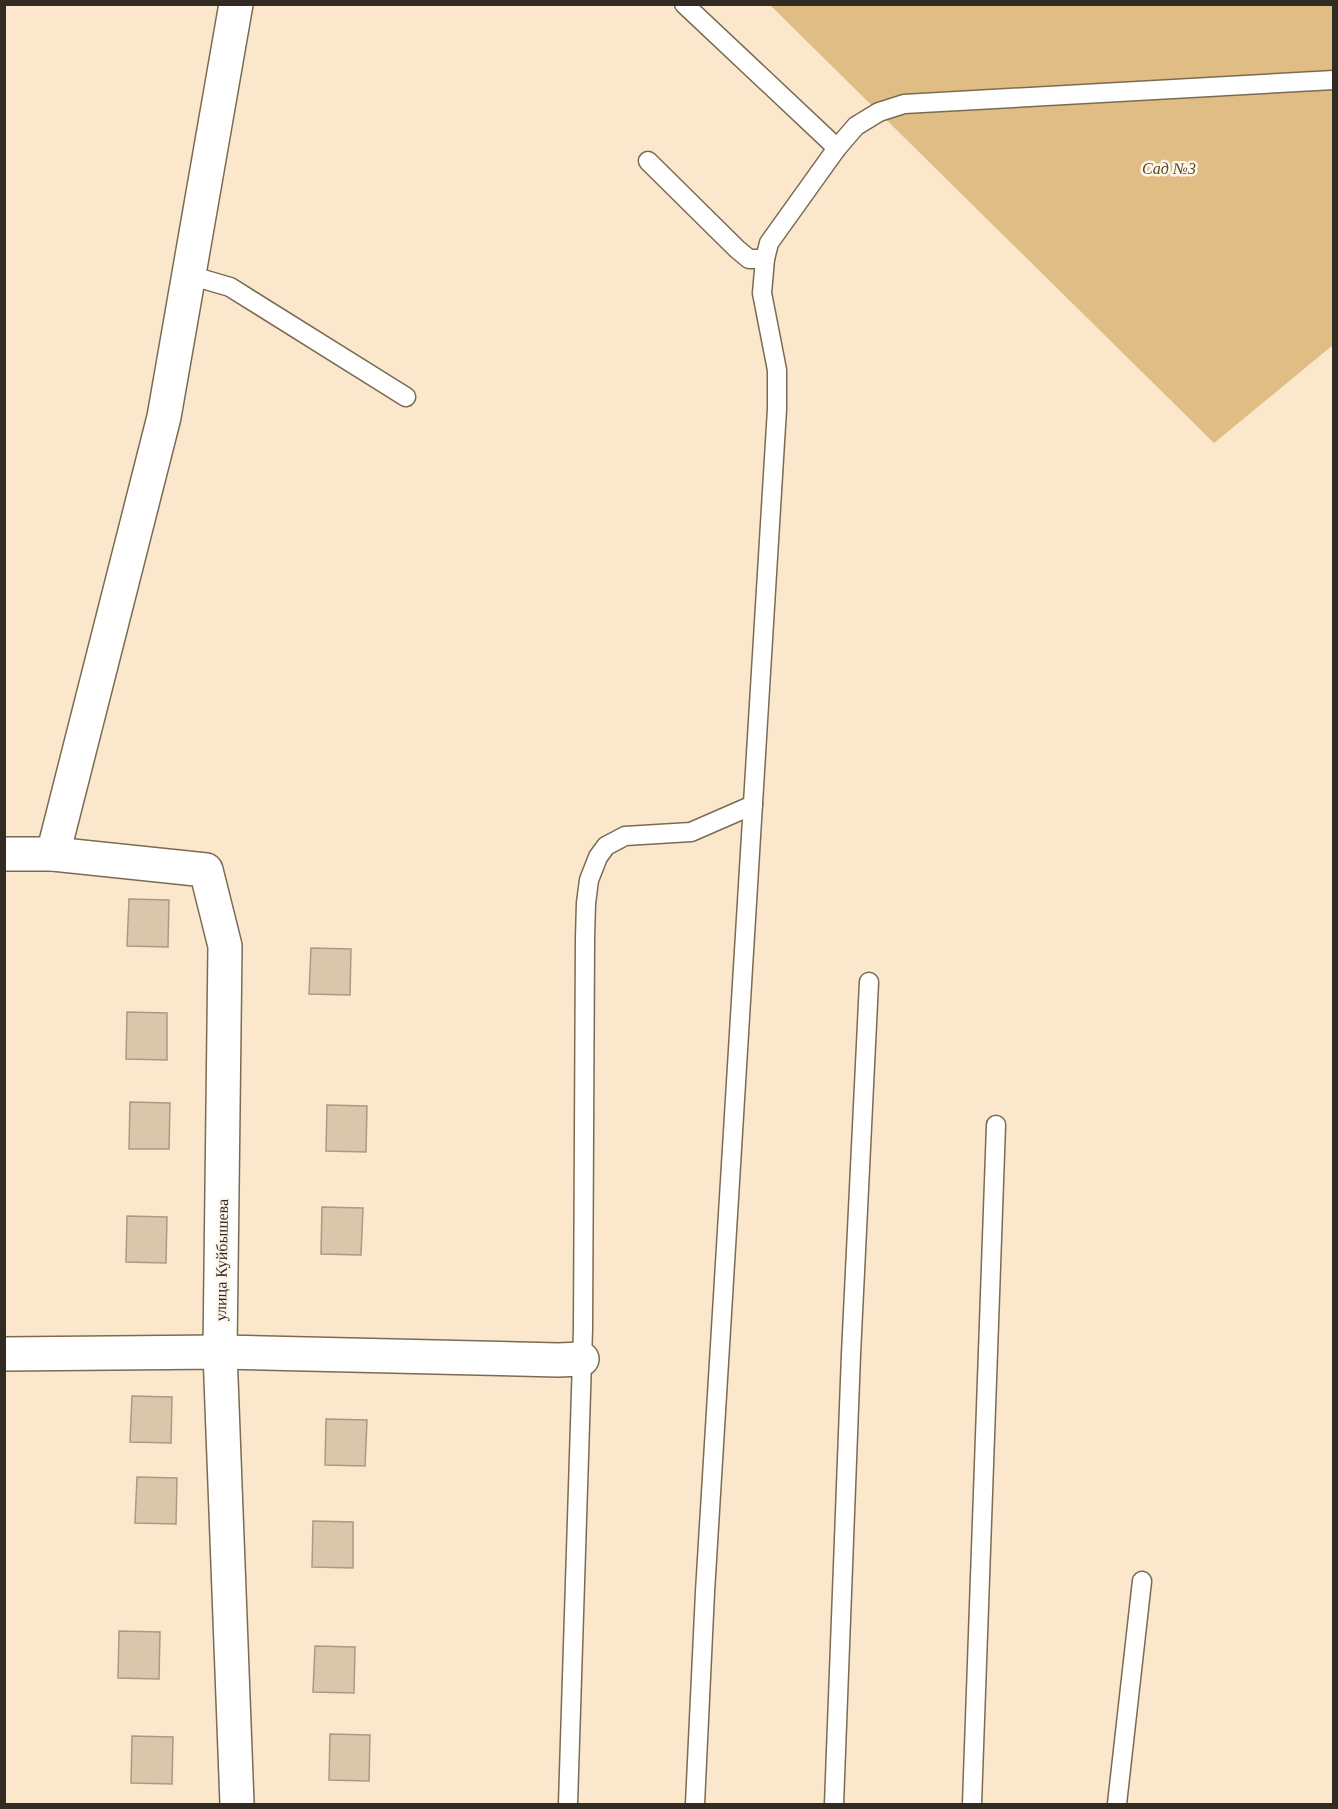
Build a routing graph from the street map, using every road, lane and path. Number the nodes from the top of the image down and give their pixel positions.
1 (236, 4) edge
2 (684, 4) edge
3 (1334, 80) edge
4 (837, 148) junction
5 (648, 161) dead end
6 (765, 259) junction
7 (189, 275) junction
8 (406, 396) dead end
9 (751, 806) junction
10 (4, 854) edge
11 (53, 854) junction
12 (869, 982) dead end
13 (996, 1125) dead end
14 (220, 1352) junction
15 (4, 1354) edge
16 (582, 1359) junction
17 (1142, 1581) dead end
18 (237, 1804) edge
19 (568, 1804) edge
20 (695, 1804) edge
21 (834, 1804) edge
22 (972, 1804) edge
23 (1117, 1804) edge

1 - 7 street
2 - 4 lane
3 - 4 lane
4 - 6 lane
5 - 6 lane
6 - 9 lane
7 - 8 lane
7 - 11 street
9 - 16 lane
9 - 20 lane
10 - 11 street
11 - 14 street, улица Куйбышева
12 - 21 lane
13 - 22 lane
14 - 15 street
14 - 16 street
14 - 18 street, улица Куйбышева
16 - 19 lane
17 - 23 lane

